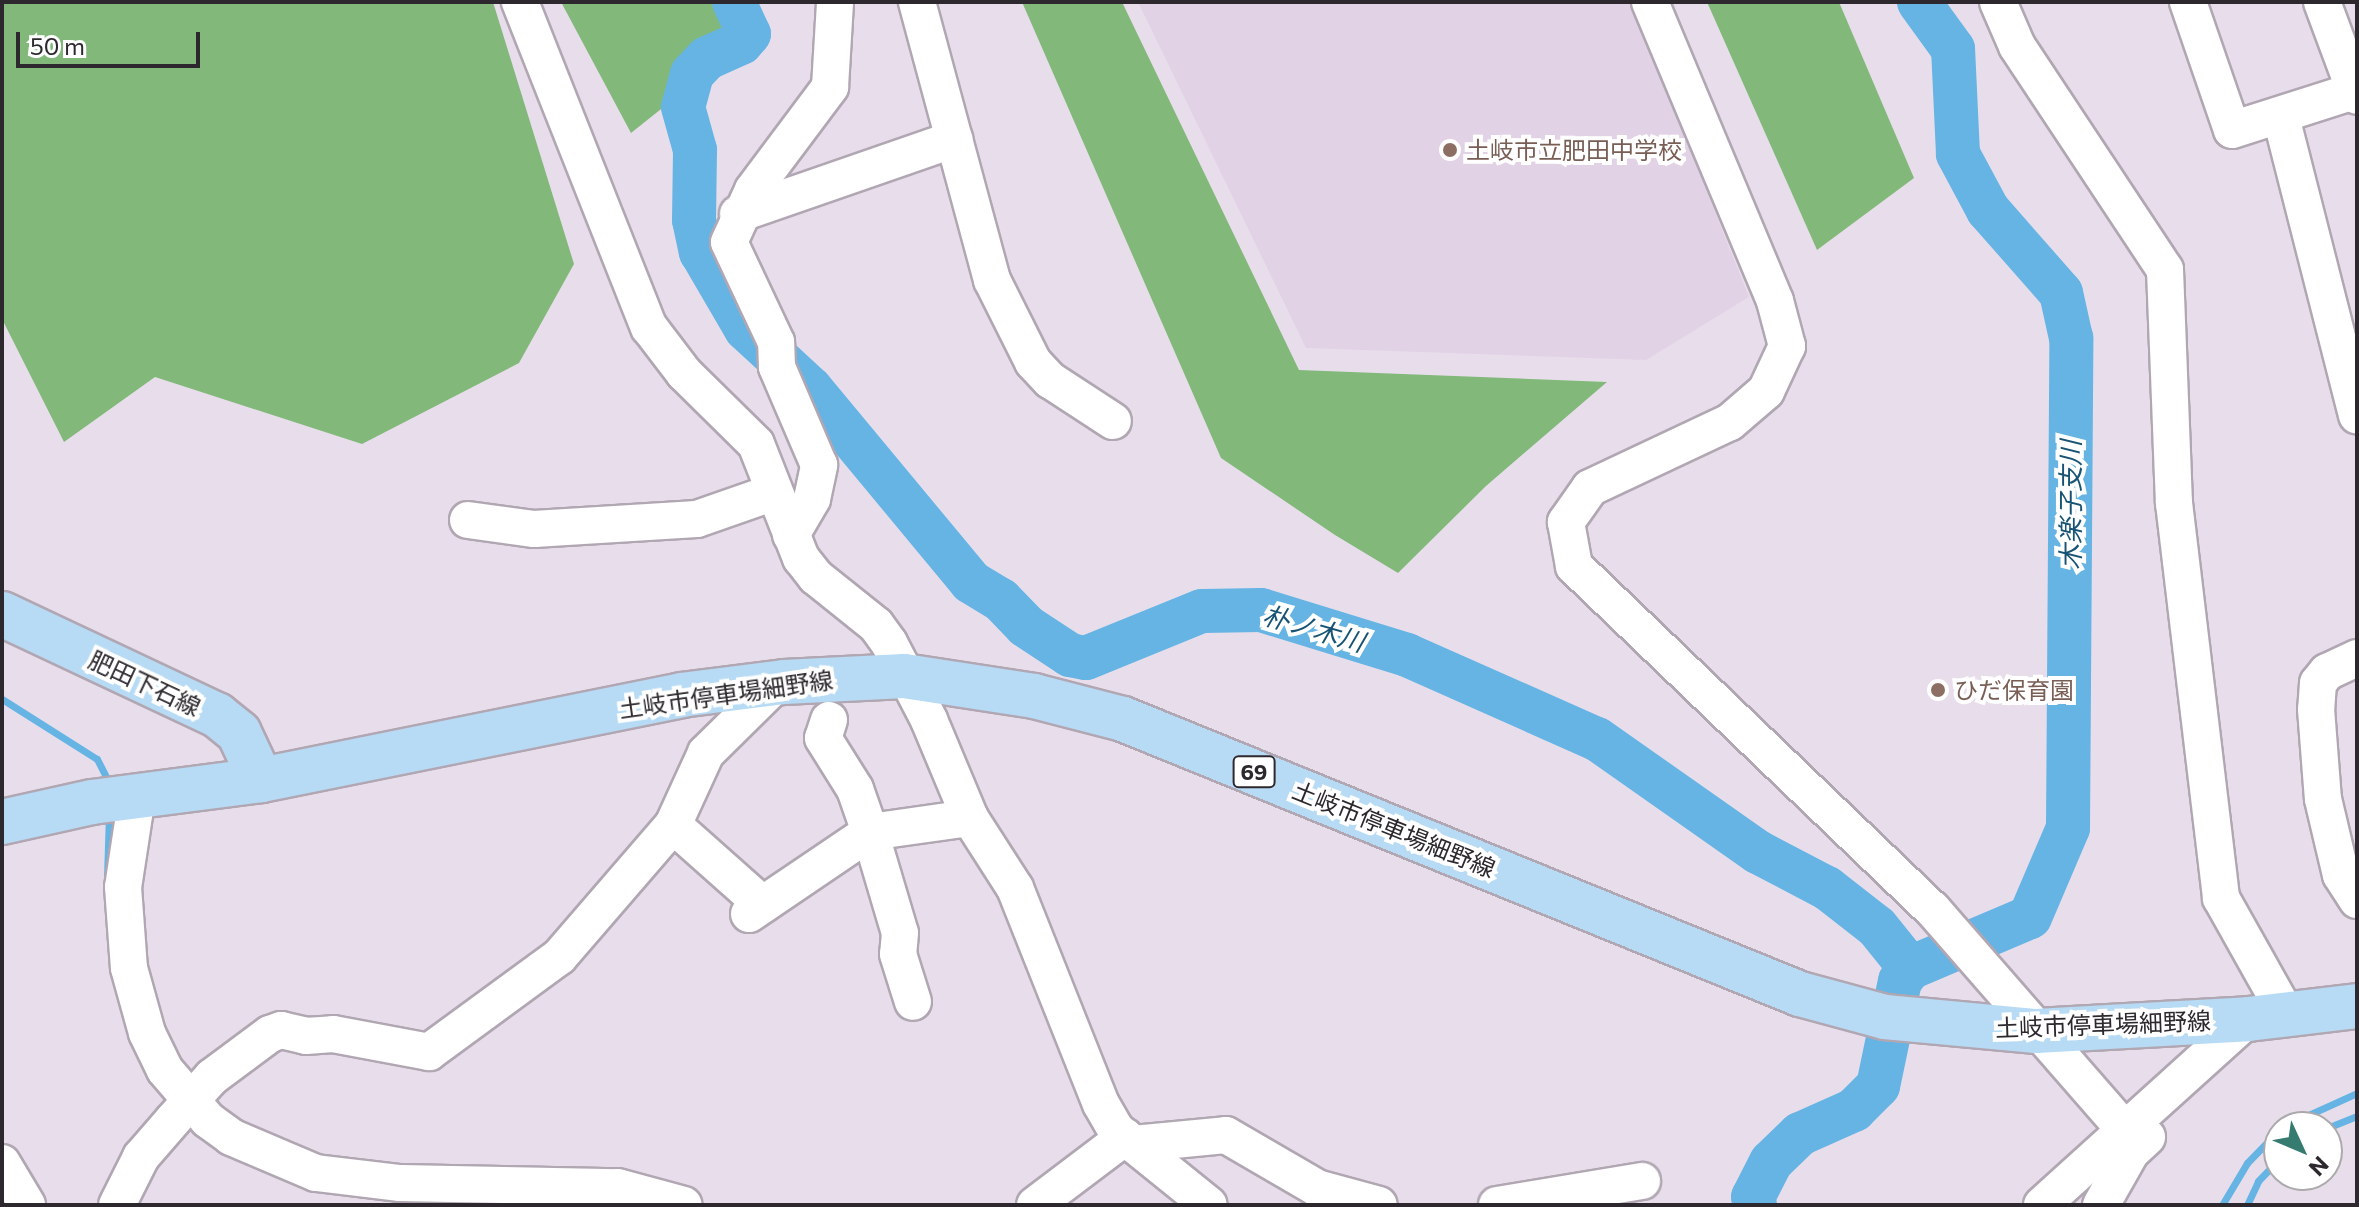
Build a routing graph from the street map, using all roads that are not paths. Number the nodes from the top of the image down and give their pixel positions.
1 (520, 2) edge
2 (835, 2) edge
3 (917, 2) edge
4 (1650, 2) edge
5 (1998, 2) edge
6 (2188, 2) edge
7 (2322, 2) edge
8 (2356, 92) edge
9 (2281, 117) junction
10 (954, 139) junction
11 (738, 214) junction
12 (2357, 415) edge
13 (1113, 421) dead end
14 (774, 492) junction
15 (468, 520) dead end
16 (791, 535) junction
17 (2, 614) edge
18 (2357, 658) edge
19 (904, 676) junction
20 (778, 682) junction
21 (829, 720) dead end
22 (261, 780) junction
23 (119, 799) junction
24 (970, 818) junction
25 (2, 822) edge
26 (673, 825) junction
27 (870, 832) junction
28 (2357, 900) edge
29 (913, 1002) dead end
30 (2357, 1006) edge
31 (2267, 1016) junction
32 (2036, 1031) junction
33 (181, 1111) junction
34 (2132, 1126) junction
35 (1129, 1140) junction
36 (2, 1163) edge
37 (1642, 1181) dead end
38 (27, 1205) edge
39 (117, 1205) edge
40 (684, 1205) edge
41 (1035, 1205) edge
42 (1209, 1205) edge
43 (1379, 1205) edge
44 (1497, 1205) edge
45 (2042, 1205) edge
46 (2101, 1205) edge

1 - 14 street
2 - 11 street
3 - 10 street
4 - 32 street
5 - 31 street
6 - 9 street
7 - 8 street
8 - 9 street
9 - 12 street
10 - 11 street
10 - 13 street
11 - 16 street
14 - 15 street
14 - 16 street
16 - 19 street
17 - 22 main road, 肥田下石線
18 - 28 street
19 - 20 main road, 土岐市停車場細野線 / 69
19 - 24 street
19 - 32 main road, 土岐市停車場細野線 / 69
20 - 22 main road, 土岐市停車場細野線 / 69
20 - 26 street
21 - 27 street
22 - 23 main road, 土岐市停車場細野線 / 69
23 - 25 main road, 土岐市停車場細野線 / 69
23 - 33 street
24 - 27 street
24 - 35 street
26 - 27 street
26 - 33 street
27 - 29 street
30 - 31 main road, 土岐市停車場細野線 / 69
31 - 32 main road, 土岐市停車場細野線 / 69
31 - 34 street
32 - 34 street
33 - 39 street
33 - 40 street
34 - 45 street
34 - 46 street
35 - 41 street
35 - 42 street
35 - 43 street
36 - 38 street
37 - 44 street

